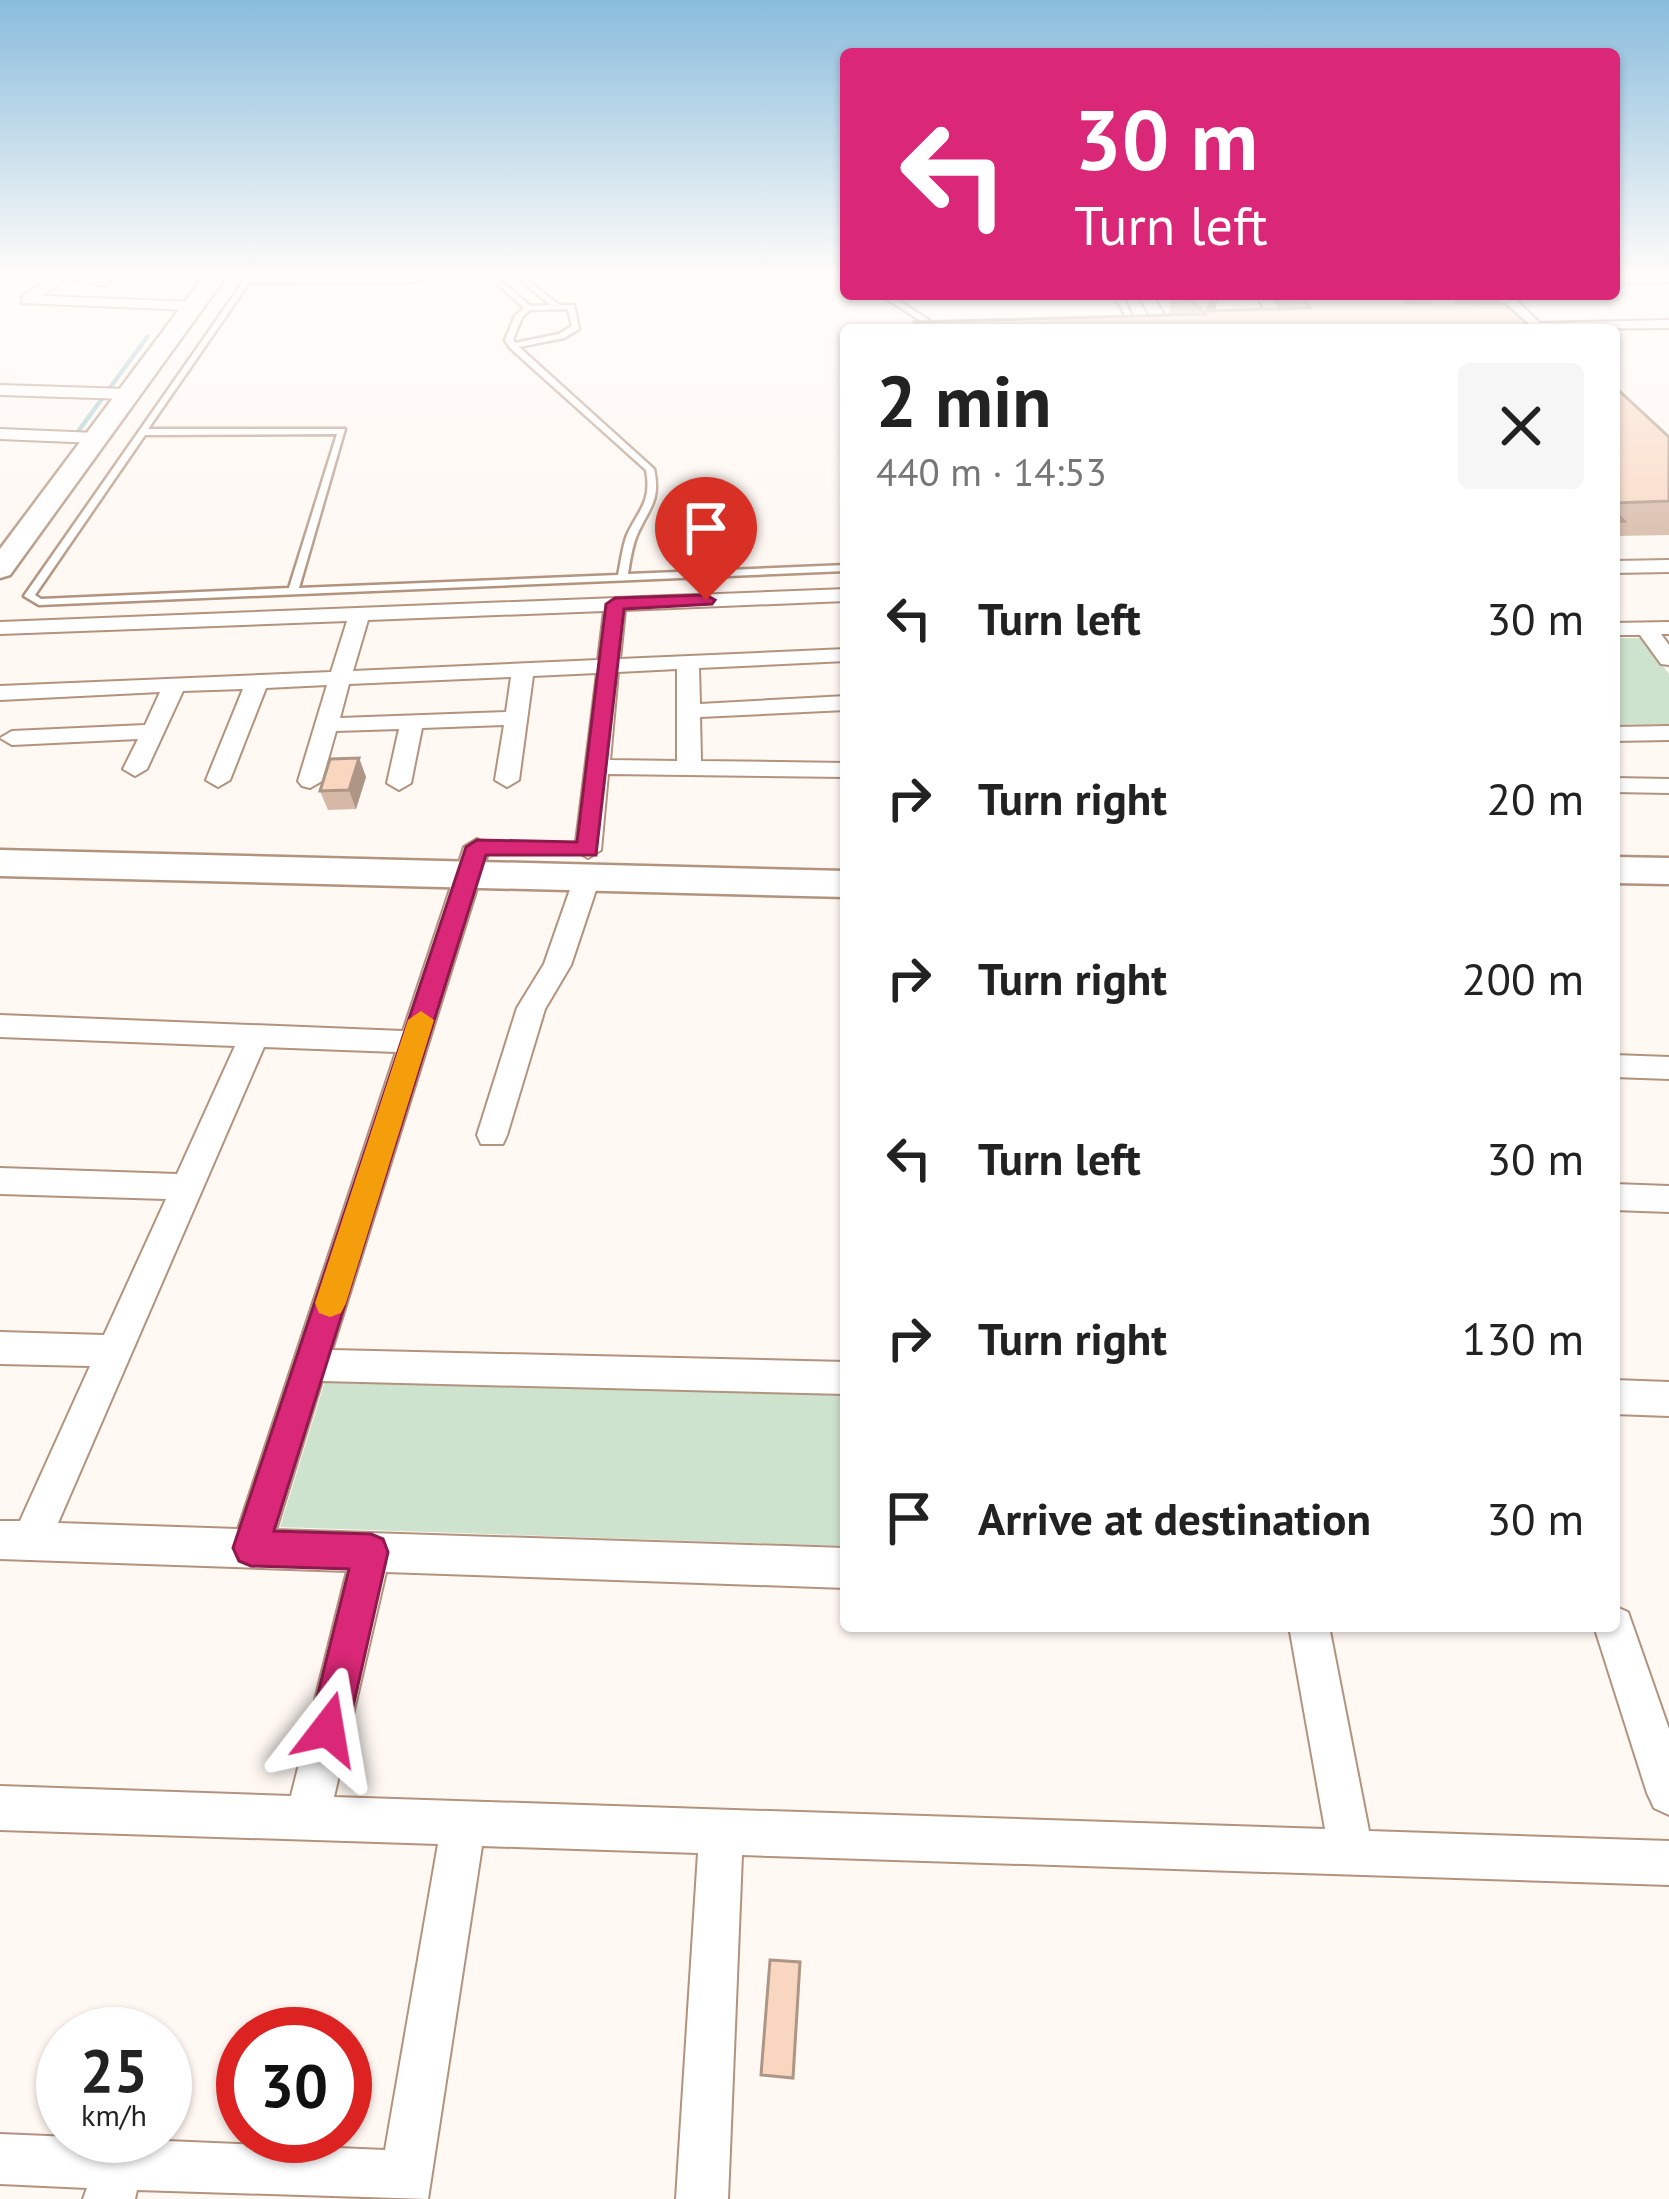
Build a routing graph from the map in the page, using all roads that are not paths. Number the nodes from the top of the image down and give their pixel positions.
1 (128, 378) edge
2 (181, 378) edge
3 (548, 378) edge
4 (0, 390) edge
5 (113, 394) junction
6 (144, 432) junction
7 (0, 434) edge
8 (96, 438) junction
9 (10, 543) edge
10 (1620, 562) edge
11 (1669, 566) edge
12 (840, 568) edge
13 (0, 569) edge
14 (622, 578) junction
15 (293, 592) junction
16 (840, 595) edge
17 (615, 604) junction
18 (359, 614) junction
19 (0, 628) edge
20 (1657, 628) edge
21 (1620, 629) edge
22 (840, 655) edge
23 (1669, 659) edge
24 (688, 662) junction
25 (608, 666) junction
26 (523, 670) junction
27 (340, 678) junction
28 (257, 682) junction
29 (174, 686) junction
30 (37, 692) junction
31 (0, 694) edge
32 (840, 703) edge
33 (689, 711) junction
34 (516, 718) junction
35 (412, 722) junction
36 (326, 725) junction
37 (152, 731) junction
38 (1669, 733) edge
39 (1620, 734) edge
40 (12, 738) junction
41 (0, 761) edge
42 (597, 767) junction
43 (689, 768) junction
44 (135, 770) dead end
45 (840, 770) edge
46 (507, 780) dead end
47 (218, 781) dead end
48 (310, 781) dead end
49 (399, 782) dead end
50 (1620, 785) edge
51 (1669, 786) edge
52 (0, 836) edge
53 (840, 855) edge
54 (472, 861) junction
55 (0, 863) edge
56 (587, 864) junction
57 (1620, 870) edge
58 (1669, 871) edge
59 (840, 884) edge
60 (1620, 898) edge
61 (1669, 899) edge
62 (0, 1026) edge
63 (254, 1036) junction
64 (414, 1042) junction
65 (1620, 1066) edge
66 (1669, 1068) edge
67 (492, 1136) dead end
68 (0, 1181) edge
69 (188, 1187) junction
70 (1620, 1197) edge
71 (1669, 1199) edge
72 (0, 1348) edge
73 (115, 1351) junction
74 (310, 1365) junction
75 (840, 1378) edge
76 (1620, 1397) edge
77 (1669, 1399) edge
78 (16, 1540) edge
79 (251, 1548) junction
80 (371, 1552) junction
81 (840, 1568) edge
82 (1310, 1632) edge
83 (1616, 1632) edge
84 (1669, 1793) edge
85 (0, 1808) edge
86 (308, 1818) junction
87 (464, 1823) junction
88 (721, 1831) junction
89 (1351, 1852) junction
90 (1669, 1863) edge
91 (0, 2159) edge
92 (114, 2182) edge
93 (404, 2187) edge
94 (702, 2199) edge

1 - 5 street
2 - 6 lane
3 - 14 lane
4 - 5 street
5 - 8 street
6 - 15 lane
6 - 15 lane
7 - 8 street
8 - 9 street
9 - 13 street
10 - 11 street
12 - 14 lane
14 - 15 lane
16 - 17 street
17 - 18 street
17 - 25 street
18 - 19 street
18 - 27 street
20 - 21 street
20 - 23 street
22 - 24 street
24 - 25 street
24 - 33 street
25 - 26 street
25 - 42 street
26 - 27 street
26 - 34 street
27 - 28 street
27 - 36 street
28 - 29 street
28 - 47 street
29 - 30 street
29 - 37 street
30 - 31 street
30 - 40 street
32 - 33 street
33 - 43 street
34 - 35 street
34 - 46 street
35 - 36 street
35 - 49 street
36 - 48 street
37 - 40 street
37 - 44 street
38 - 39 street
40 - 41 street
42 - 43 street
42 - 56 street
43 - 45 street
50 - 51 street
52 - 54 street
53 - 56 street
54 - 55 street
54 - 56 street
54 - 64 street
56 - 59 street
56 - 67 street
57 - 58 street
60 - 61 street
62 - 63 street
63 - 64 street
63 - 69 street
64 - 74 street
65 - 66 street
68 - 69 street
69 - 73 street
70 - 71 street
72 - 73 street
73 - 78 street
74 - 75 street
74 - 79 street
76 - 77 street
78 - 79 street
79 - 80 street
80 - 81 street
80 - 86 street
82 - 89 street
83 - 84 street
85 - 86 street
86 - 87 street
87 - 88 street
87 - 93 street
88 - 89 street
88 - 94 street
89 - 90 street
91 - 92 street
92 - 93 street

